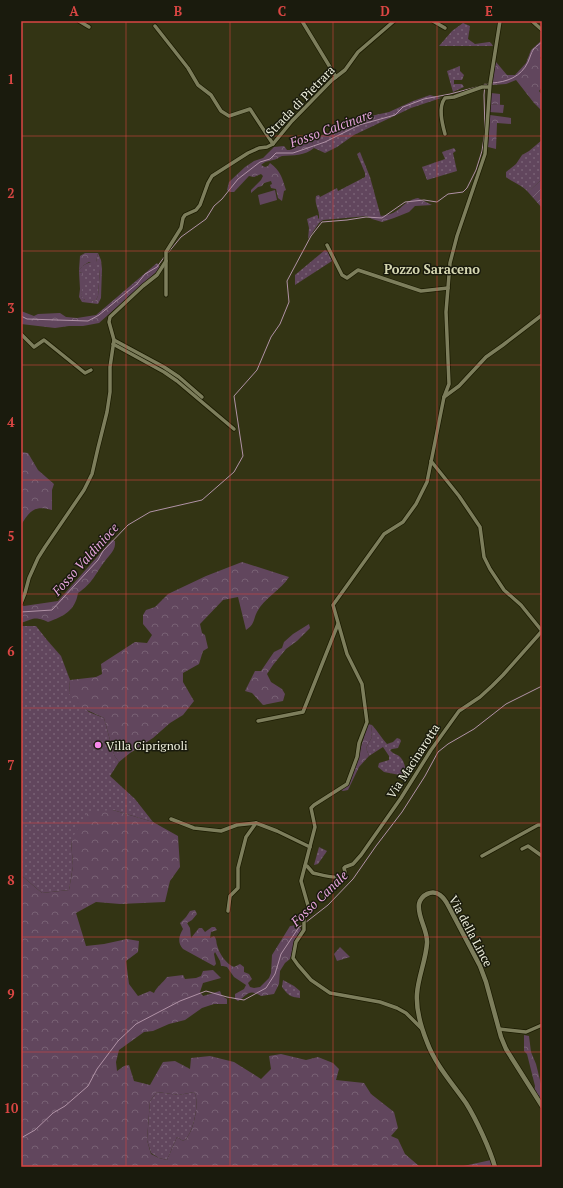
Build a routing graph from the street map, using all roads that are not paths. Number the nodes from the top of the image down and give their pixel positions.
1 (79, 21) edge
2 (302, 21) edge
3 (394, 21) edge
4 (432, 21) edge
5 (500, 21) edge
6 (534, 22) edge
7 (155, 26) dead end
8 (89, 27) dead end
9 (445, 28) dead end
10 (542, 30) edge
11 (336, 77) junction
12 (489, 87) junction
13 (445, 134) dead end
14 (273, 144) junction
15 (327, 245) dead end
16 (166, 261) junction
17 (448, 288) junction
18 (166, 295) dead end
19 (542, 315) edge
20 (21, 334) edge
21 (113, 342) junction
22 (91, 370) dead end
23 (202, 397) dead end
24 (444, 397) junction
25 (234, 429) dead end
26 (431, 461) junction
27 (21, 603) edge
28 (338, 624) junction
29 (542, 631) edge
30 (258, 721) dead end
31 (171, 819) dead end
32 (256, 823) junction
33 (542, 824) edge
34 (310, 847) junction
35 (522, 849) dead end
36 (482, 856) dead end
37 (542, 856) edge
38 (305, 866) junction
39 (228, 911) dead end
40 (542, 1025) edge
41 (499, 1029) junction
42 (423, 1030) junction
43 (542, 1106) edge
44 (495, 1167) edge

1 - 8 street
2 - 11 street
3 - 11 street, Strada di Pietrara
4 - 9 street
5 - 12 street
6 - 10 street
7 - 14 street
11 - 14 street, Strada di Pietrara
12 - 13 street
12 - 17 street
14 - 16 street, Strada di Pietrara
15 - 17 street
16 - 18 street, Strada di Pietrara
16 - 21 street, Strada di Pietrara
17 - 24 street
19 - 24 street
20 - 22 street
21 - 23 street
21 - 25 street
21 - 27 street, Strada di Pietrara
24 - 26 street
26 - 28 street
26 - 29 street
28 - 30 street
28 - 34 street
29 - 38 street, Via Macinarotta
31 - 32 street
32 - 34 street
32 - 39 street
33 - 36 street
34 - 38 street
35 - 37 street
38 - 42 street
40 - 41 street
41 - 42 street, Via della Lince
41 - 43 street, Via della Lince
42 - 44 street, Via della Lince

